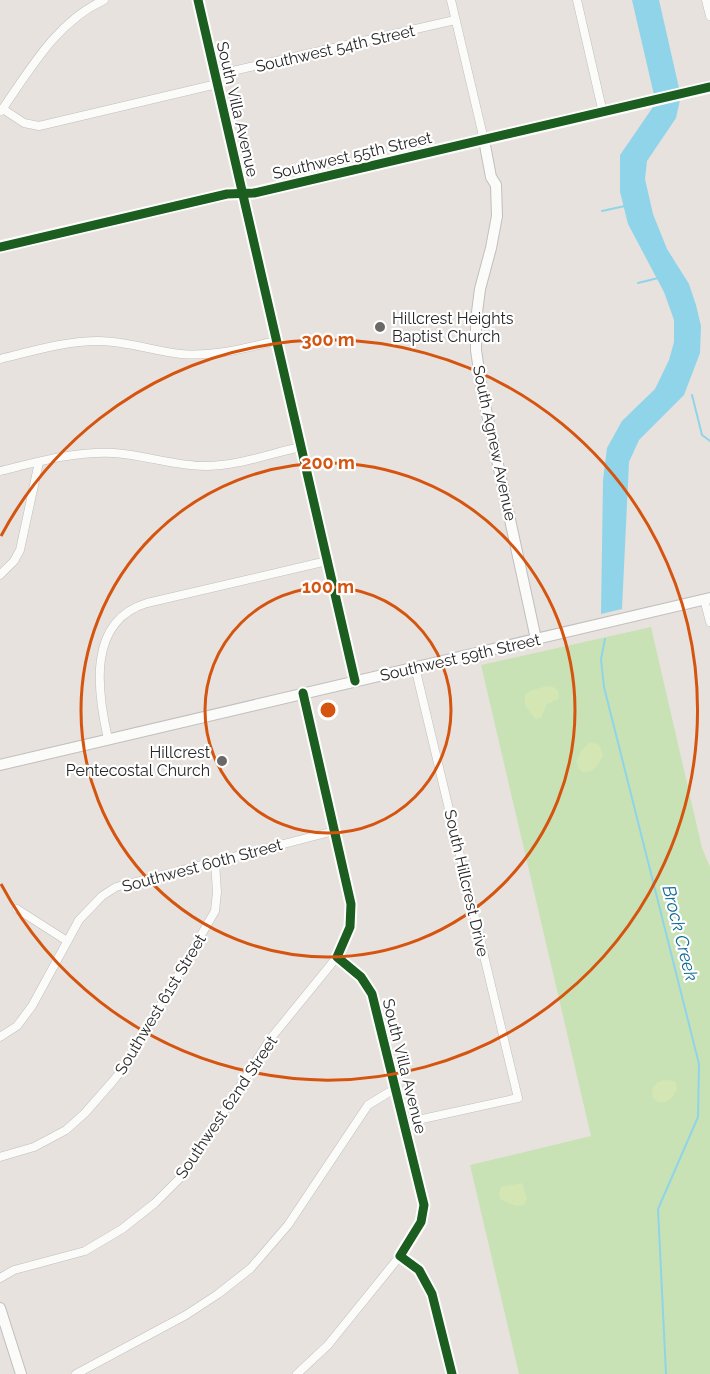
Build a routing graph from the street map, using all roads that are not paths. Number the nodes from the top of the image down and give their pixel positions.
1 (104, 0) edge
2 (198, 0) edge
3 (451, 0) edge
4 (577, 0) edge
5 (706, 0) edge
6 (710, 16) edge
7 (455, 20) junction
8 (215, 75) junction
9 (217, 84) junction
10 (710, 87) edge
11 (1, 111) edge
12 (603, 113) junction
13 (484, 141) junction
14 (242, 194) junction
15 (0, 247) edge
16 (276, 341) junction
17 (0, 359) edge
18 (300, 447) junction
19 (39, 462) junction
20 (0, 471) edge
21 (327, 561) junction
22 (0, 575) edge
23 (707, 599) edge
24 (710, 622) edge
25 (536, 639) junction
26 (416, 667) junction
27 (355, 681) junction
28 (303, 693) junction
29 (108, 739) junction
30 (0, 765) edge
31 (334, 831) junction
32 (214, 862) junction
33 (17, 909) dead end
34 (67, 941) junction
35 (337, 957) junction
36 (0, 1036) edge
37 (396, 1088) junction
38 (404, 1123) junction
39 (0, 1157) edge
40 (400, 1256) junction
41 (0, 1278) edge
42 (0, 1308) edge
43 (21, 1374) edge
44 (76, 1374) edge
45 (297, 1374) edge
46 (452, 1374) edge

1 - 11 street
2 - 8 street, South Villa Avenue
3 - 7 street, South Agnew Avenue
4 - 12 street
5 - 6 street
7 - 8 street, Southwest 54th Street
7 - 13 street, South Agnew Avenue
8 - 9 street, South Villa Avenue
9 - 11 street
9 - 14 street, South Villa Avenue
10 - 12 street, Southwest 55th Street
12 - 13 street, Southwest 55th Street
13 - 14 street, Southwest 55th Street
13 - 25 main road, South Agnew Avenue
14 - 15 street, Southwest 55th Street
14 - 16 street, South Villa Avenue
16 - 17 street
16 - 18 street, South Villa Avenue
18 - 19 street
18 - 21 street, South Villa Avenue
19 - 20 street
19 - 22 street
21 - 27 street, South Villa Avenue
21 - 29 street
23 - 24 street
23 - 25 main road, Southwest 59th Street
25 - 26 main road, Southwest 59th Street
26 - 27 main road, Southwest 59th Street
26 - 38 street, South Hillcrest Drive
27 - 28 main road, Southwest 59th Street
28 - 29 main road, Southwest 59th Street
28 - 31 street
29 - 30 main road, Southwest 59th Street
31 - 32 street, Southwest 60th Street
31 - 35 street
32 - 34 street, Southwest 60th Street
32 - 39 street, Southwest 61st Street
33 - 34 street
34 - 36 street, Southwest 60th Street
35 - 37 street, South Villa Avenue
35 - 41 street, Southwest 62nd Street
37 - 38 street, South Villa Avenue
37 - 44 street
38 - 40 street, South Villa Avenue
40 - 45 street, South Villa Avenue
40 - 46 street
42 - 43 main road

